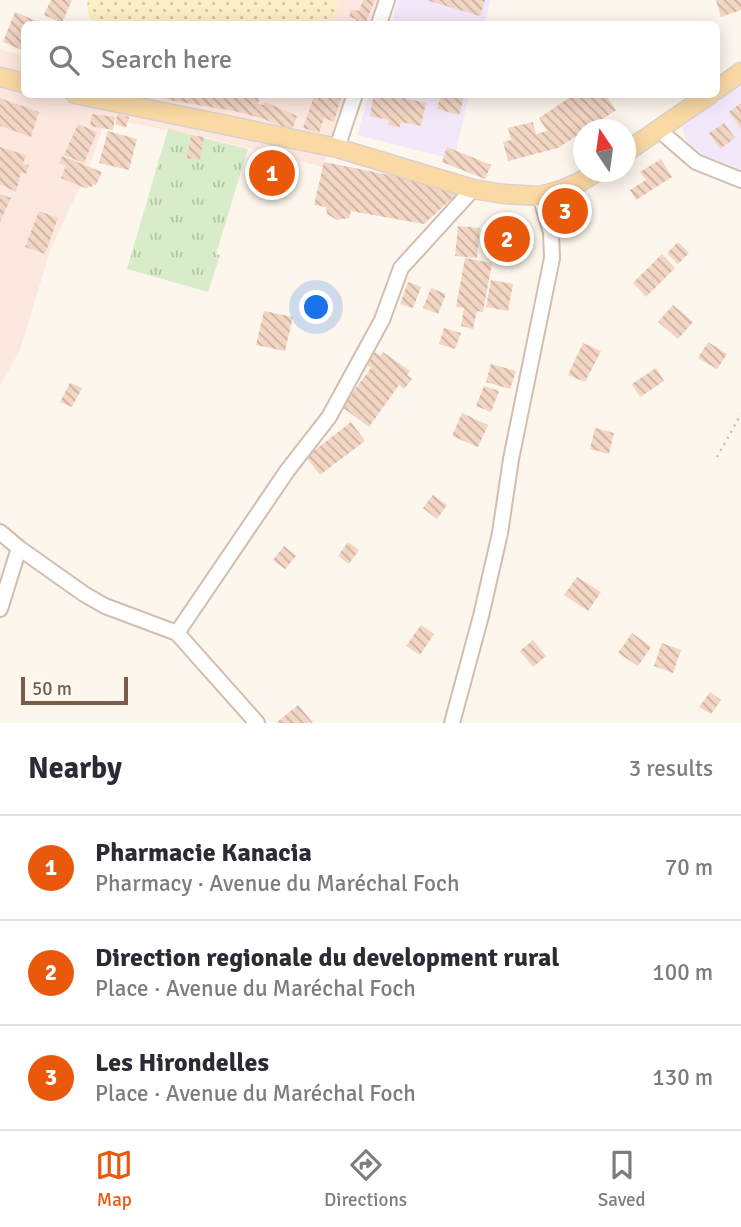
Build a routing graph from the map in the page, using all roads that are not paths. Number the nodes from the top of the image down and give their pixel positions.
1 (387, 0) edge
2 (380, 21) edge
3 (741, 72) edge
4 (0, 77) edge
5 (21, 82) edge
6 (720, 86) edge
7 (94, 98) edge
8 (354, 98) edge
9 (703, 98) edge
10 (659, 130) junction
11 (636, 145) edge
12 (337, 148) junction
13 (741, 180) edge
14 (577, 182) edge
15 (473, 188) junction
16 (540, 196) junction
17 (0, 532) edge
18 (19, 548) junction
19 (0, 609) edge
20 (177, 633) junction
21 (257, 723) edge
22 (452, 723) edge

1 - 2 street
3 - 6 main road
4 - 5 main road
7 - 12 main road
8 - 12 street
9 - 10 main road
10 - 11 main road
10 - 13 street
12 - 15 main road
14 - 16 main road
15 - 16 main road
15 - 20 street
16 - 22 street
17 - 18 street
18 - 19 street
18 - 20 street
20 - 21 street

